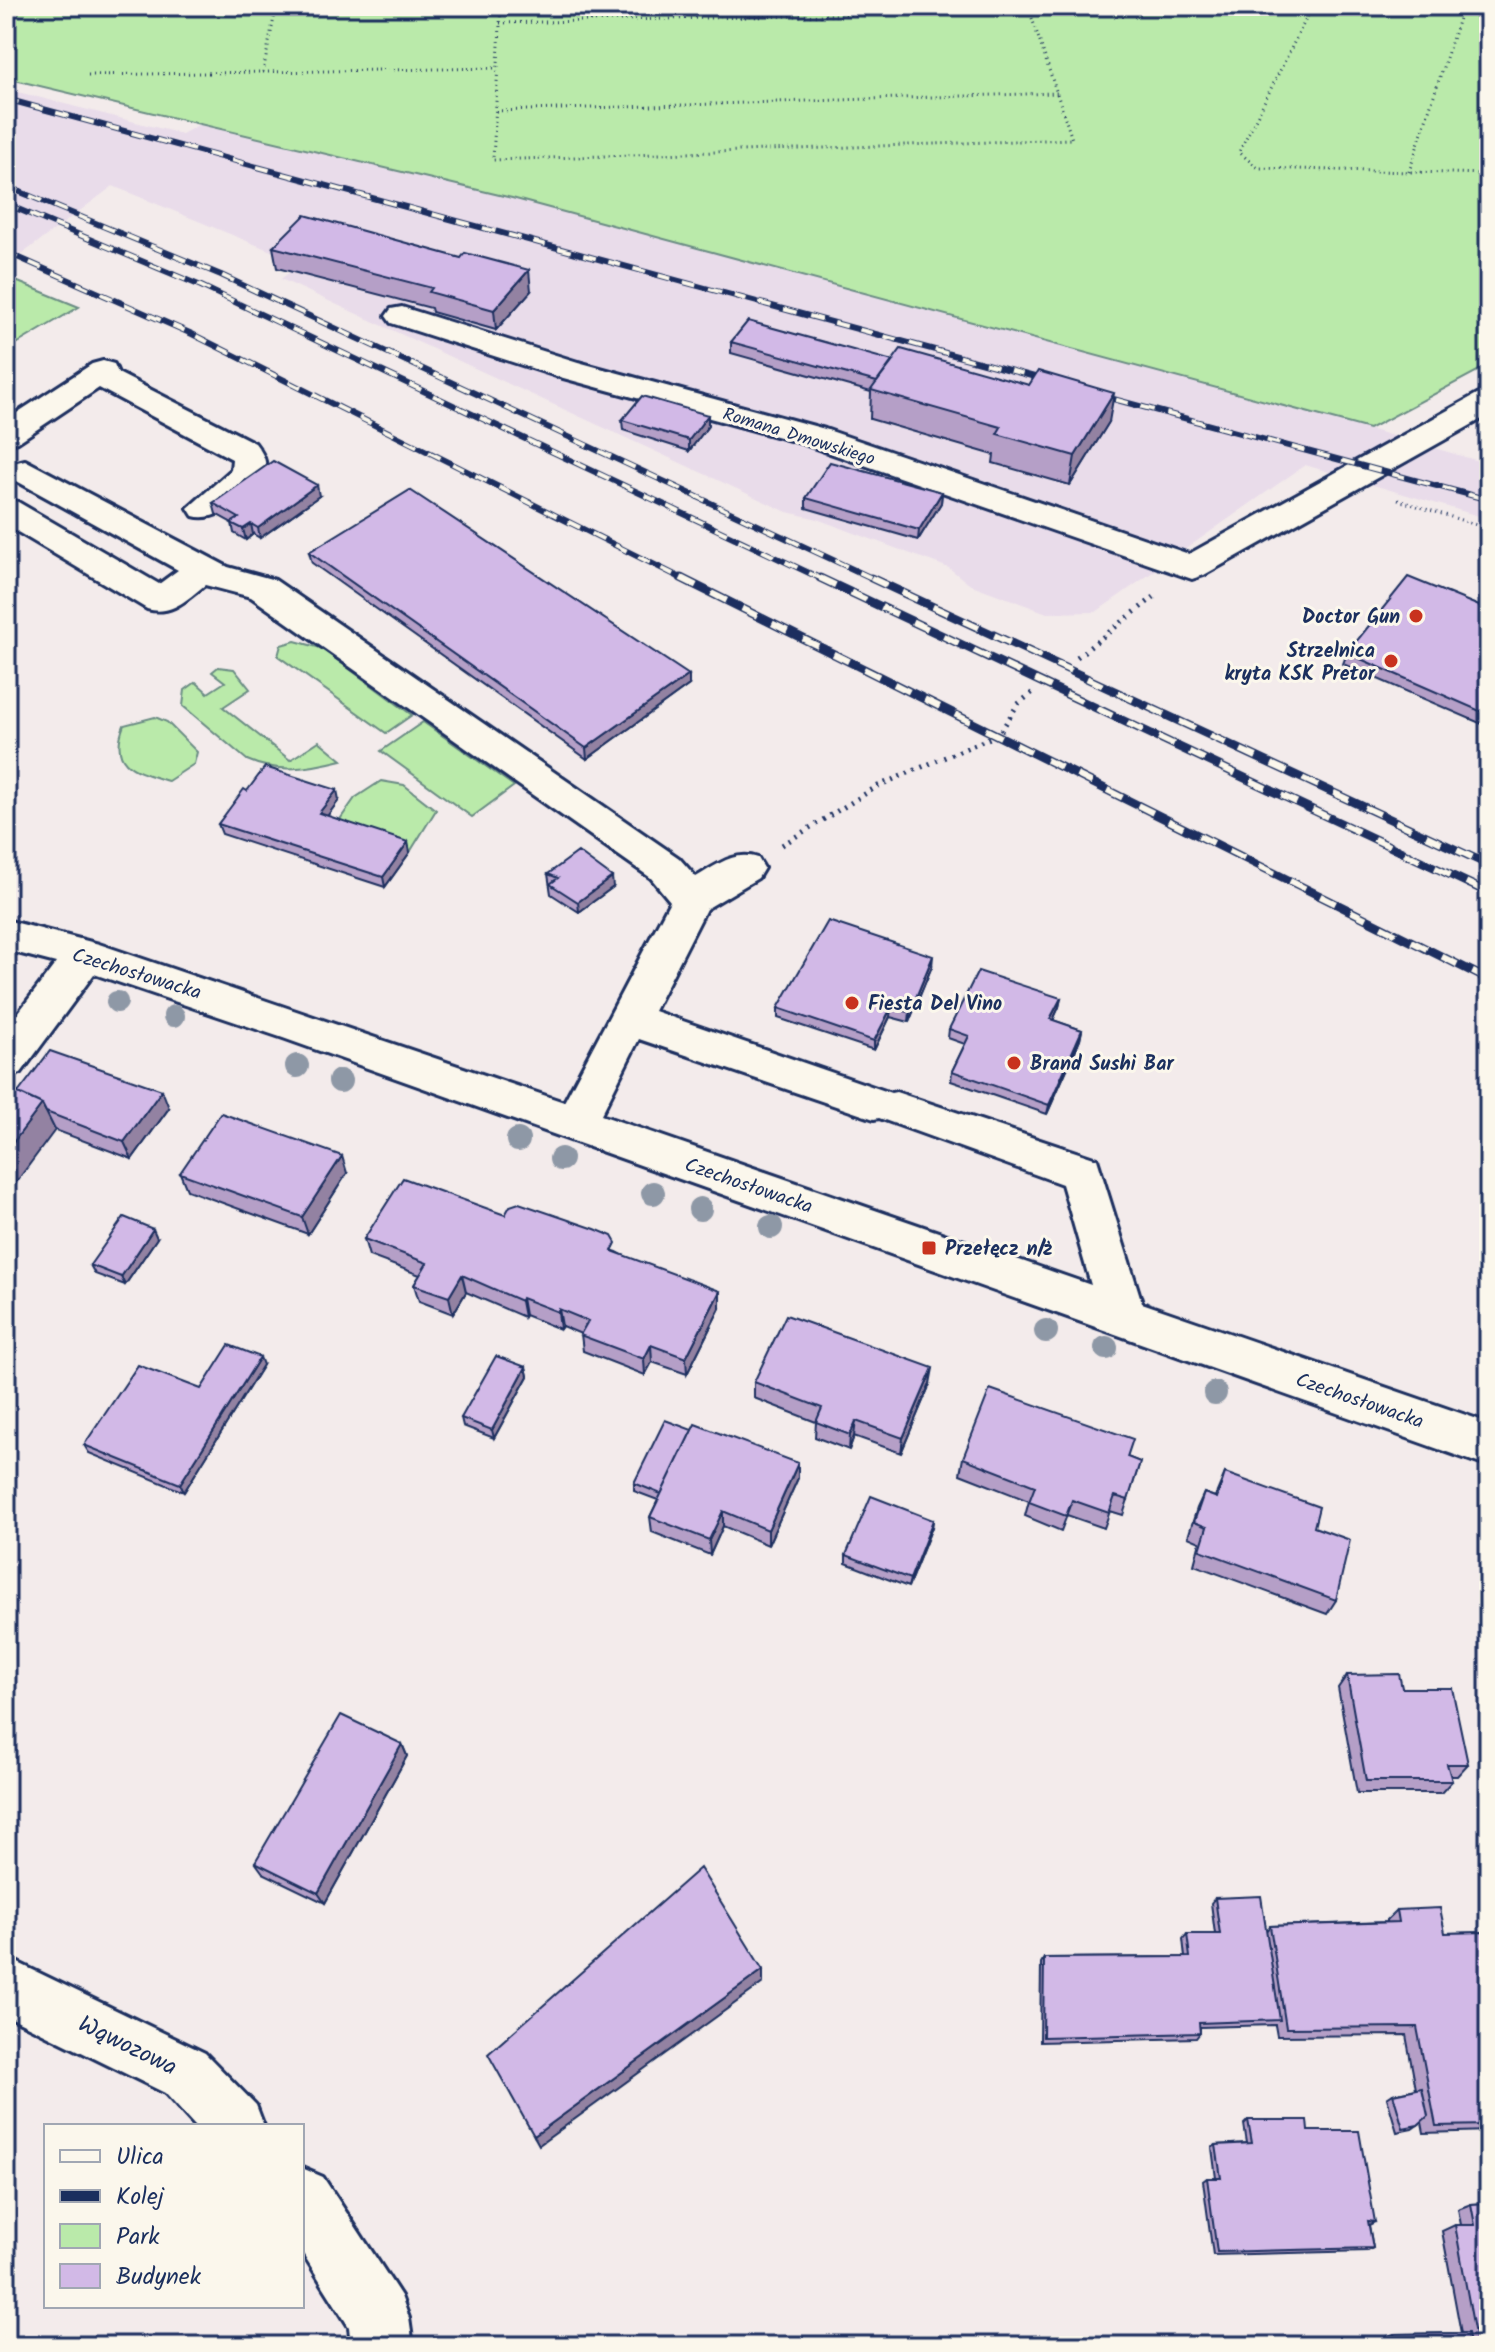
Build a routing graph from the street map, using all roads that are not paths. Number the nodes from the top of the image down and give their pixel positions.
1 (402, 316) dead end
2 (1489, 401) edge
3 (6, 435) edge
4 (25, 471) dead end
5 (205, 508) dead end
6 (6, 510) edge
7 (203, 569) junction
8 (744, 868) road end
9 (691, 899) junction
10 (6, 935) edge
11 (85, 955) junction
12 (629, 1019) junction
13 (6, 1061) edge
14 (575, 1123) junction
15 (1123, 1317) junction
16 (1489, 1445) edge
17 (6, 1985) edge
18 (233, 2124) edge
19 (304, 2201) edge
20 (382, 2346) edge

1 - 2 street, Romana Dmowskiego
3 - 5 street
4 - 7 street
6 - 7 street
7 - 9 street
8 - 9 street
9 - 12 street
10 - 11 street, Czechosłowacka
11 - 13 street
11 - 14 street, Czechosłowacka
12 - 14 street
12 - 15 street
14 - 15 street, Czechosłowacka
15 - 16 street, Czechosłowacka
17 - 18 street, Wąwozowa
19 - 20 street

